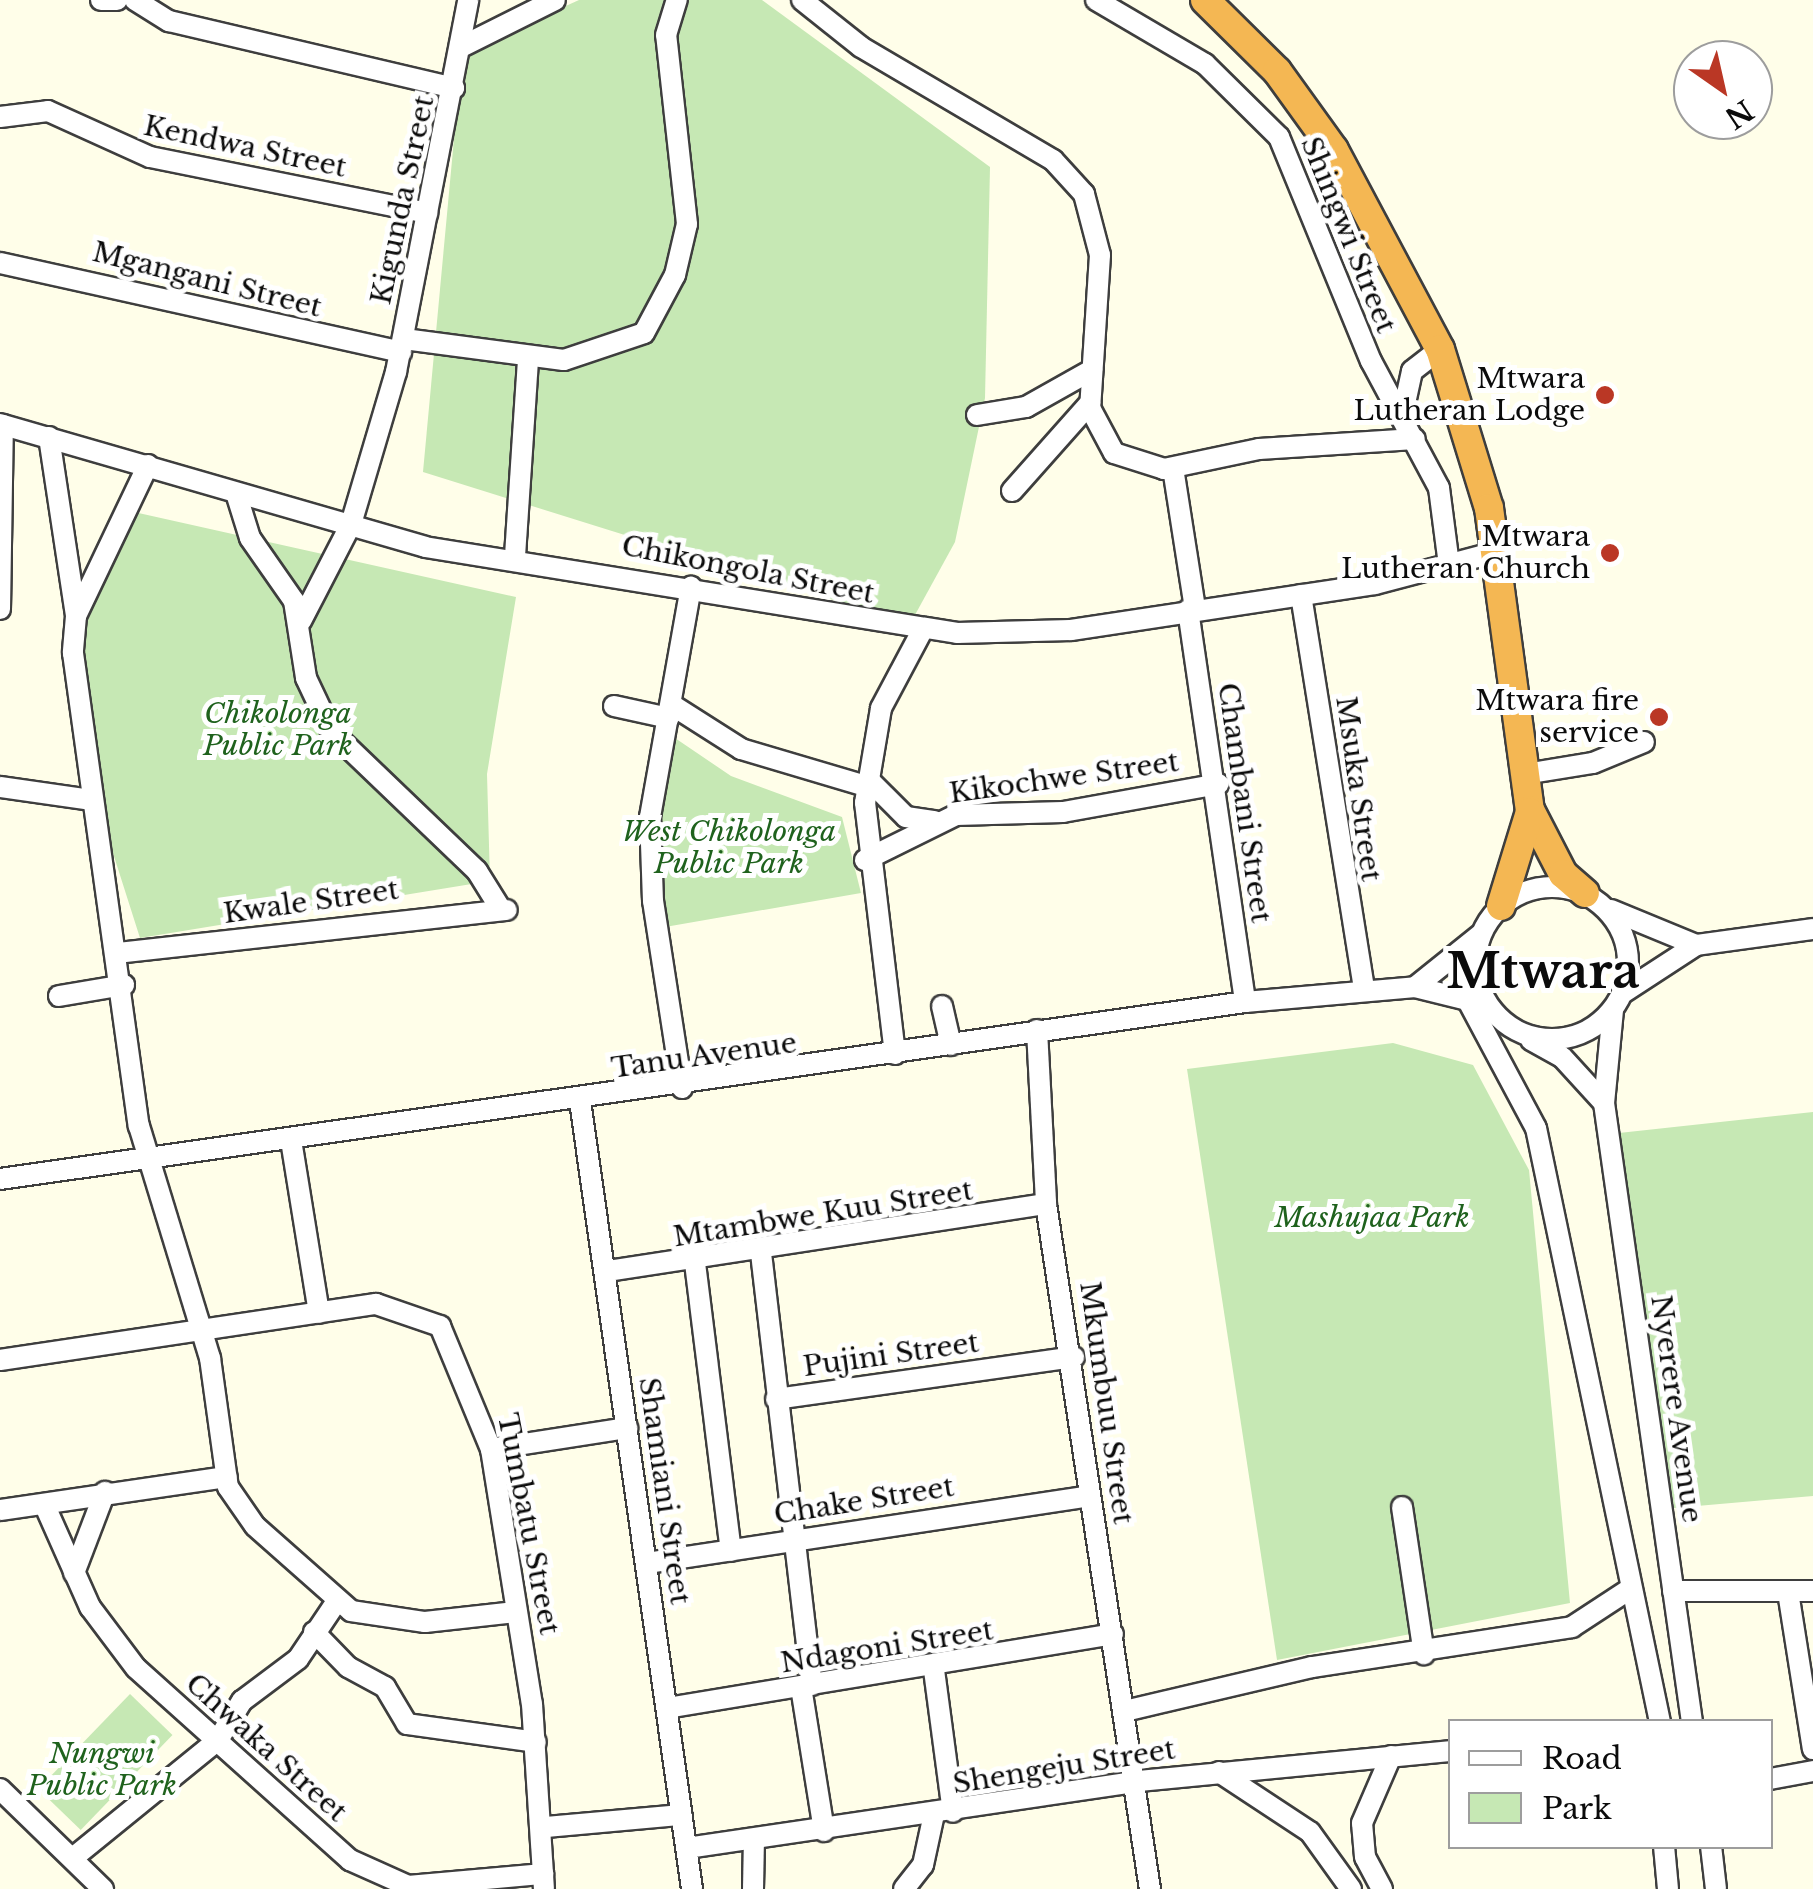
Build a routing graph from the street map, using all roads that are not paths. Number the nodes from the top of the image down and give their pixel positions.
1 (101, 0) edge
2 (116, 0) edge
3 (136, 0) edge
4 (468, 0) edge
5 (555, 0) edge
6 (676, 0) edge
7 (802, 0) edge
8 (1096, 0) edge
9 (1205, 0) edge
10 (462, 46) junction
11 (454, 88) junction
12 (0, 117) edge
13 (427, 213) junction
14 (0, 262) edge
15 (402, 345) junction
16 (1440, 348) junction
17 (528, 360) junction
18 (1092, 370) junction
19 (1090, 404) junction
20 (977, 415) dead end
21 (1402, 417) junction
22 (1, 424) edge
23 (49, 437) junction
24 (1414, 439) junction
25 (148, 465) junction
26 (1173, 468) junction
27 (1012, 491) dead end
28 (236, 493) junction
29 (352, 524) junction
30 (1496, 552) junction
31 (515, 556) junction
32 (1449, 565) junction
33 (691, 587) junction
34 (1300, 595) junction
35 (0, 610) edge
36 (1191, 610) junction
37 (76, 616) junction
38 (301, 621) junction
39 (923, 629) junction
40 (614, 706) dead end
41 (670, 712) junction
42 (1644, 742) dead end
43 (1524, 774) junction
44 (870, 784) junction
45 (1218, 784) junction
46 (0, 787) edge
47 (91, 800) junction
48 (1530, 810) junction
49 (942, 821) junction
50 (865, 860) junction
51 (1594, 899) junction
52 (1501, 906) junction
53 (1813, 929) edge
54 (1480, 935) junction
55 (1696, 944) junction
56 (117, 953) junction
57 (124, 985) junction
58 (1415, 986) junction
59 (1364, 990) junction
60 (58, 996) dead end
61 (1246, 1002) junction
62 (1477, 1002) junction
63 (1618, 1002) junction
64 (942, 1006) dead end
65 (1036, 1030) junction
66 (1522, 1034) junction
67 (950, 1046) junction
68 (896, 1054) junction
69 (682, 1088) junction
70 (580, 1101) junction
71 (1604, 1104) junction
72 (291, 1140) junction
73 (146, 1159) junction
74 (0, 1179) edge
75 (1046, 1204) junction
76 (761, 1253) junction
77 (695, 1263) junction
78 (607, 1271) junction
79 (318, 1313) junction
80 (202, 1328) junction
81 (1074, 1357) junction
82 (0, 1360) edge
83 (776, 1399) junction
84 (627, 1428) junction
85 (491, 1450) junction
86 (226, 1478) junction
87 (105, 1492) junction
88 (1090, 1496) junction
89 (45, 1506) junction
90 (1402, 1507) dead end
91 (0, 1510) edge
92 (794, 1538) junction
93 (731, 1551) junction
94 (647, 1562) junction
95 (74, 1573) junction
96 (1630, 1589) junction
97 (1673, 1591) junction
98 (1813, 1591) edge
99 (1788, 1592) junction
100 (335, 1604) junction
101 (516, 1612) junction
102 (314, 1632) junction
103 (1114, 1634) junction
104 (1424, 1654) junction
105 (934, 1670) junction
106 (807, 1686) junction
107 (667, 1708) junction
108 (1129, 1710) junction
109 (1659, 1719) edge
110 (1688, 1719) edge
111 (218, 1740) junction
112 (536, 1742) junction
113 (1813, 1748) edge
114 (1448, 1751) edge
115 (1391, 1756) junction
116 (1219, 1772) junction
117 (1813, 1772) edge
118 (1773, 1779) edge
119 (1139, 1781) junction
120 (0, 1789) edge
121 (943, 1813) junction
122 (681, 1815) junction
123 (546, 1827) junction
124 (824, 1831) junction
125 (754, 1840) junction
126 (686, 1848) junction
127 (1664, 1849) edge
128 (1710, 1849) edge
129 (74, 1857) junction
130 (544, 1881) edge
131 (388, 1885) edge
132 (102, 1889) edge
133 (692, 1889) edge
134 (752, 1889) edge
135 (904, 1889) edge
136 (1150, 1889) edge
137 (1350, 1889) edge
138 (1382, 1889) edge
139 (1668, 1889) edge
140 (1716, 1889) edge

1 - 2 street
3 - 11 street
4 - 10 street, Kigunda Street
5 - 10 street
6 - 17 street, Mgangani Street
7 - 18 street
8 - 21 street, Shingwi Street
9 - 16 highway
10 - 11 street, Kigunda Street
11 - 13 street, Kigunda Street
12 - 13 street, Kendwa Street
13 - 15 street, Kigunda Street
14 - 15 street, Mgangani Street
15 - 17 street, Mgangani Street
15 - 29 street, Kigunda Street
16 - 21 street
16 - 30 highway
17 - 31 street
18 - 19 street
18 - 20 street
19 - 26 street
19 - 27 street
21 - 24 street, Shingwi Street
22 - 23 street, Chikongola Street
22 - 35 street
23 - 25 street, Chikongola Street
23 - 37 street
24 - 26 street
24 - 32 street, Shingwi Street
25 - 28 street, Chikongola Street
25 - 37 street
26 - 36 street, Chambani Street
28 - 29 street, Chikongola Street
28 - 38 street
29 - 31 street, Chikongola Street
29 - 38 street, Kigunda Street
30 - 32 street, Chikongola Street
30 - 43 highway
31 - 33 street, Chikongola Street
32 - 34 street, Chikongola Street
33 - 39 street, Chikongola Street
33 - 41 street
34 - 36 street, Chikongola Street
34 - 59 street, Msuka Street
36 - 39 street, Chikongola Street
36 - 45 street, Chambani Street
37 - 47 street
38 - 56 street, Kwale Street
39 - 44 street
40 - 41 street
41 - 44 street
41 - 69 street
42 - 43 street
43 - 48 highway
44 - 49 street
44 - 50 street
45 - 49 street, Kikochwe Street
45 - 61 street, Chambani Street
46 - 47 street
47 - 56 street
48 - 51 highway
48 - 52 highway
49 - 50 street, Kikochwe Street
50 - 68 street
51 - 52 street
51 - 55 street
51 - 63 street
52 - 54 street
53 - 55 street
54 - 58 street
54 - 62 street
55 - 63 street
56 - 57 street
57 - 60 street
57 - 73 street
58 - 59 street, Tanu Avenue
58 - 62 street, Tanu Avenue
59 - 61 street, Tanu Avenue
61 - 65 street, Tanu Avenue
62 - 66 street
62 - 96 street
63 - 66 street
63 - 71 street, Nyerere Avenue
64 - 67 street
65 - 67 street, Tanu Avenue
65 - 75 street, Mkumbuu Street
66 - 71 street
67 - 68 street, Tanu Avenue
68 - 69 street, Tanu Avenue
69 - 70 street, Tanu Avenue
70 - 72 street, Tanu Avenue
70 - 78 street, Shamiani Street
71 - 97 street, Nyerere Avenue
72 - 73 street, Tanu Avenue
72 - 79 street
73 - 74 street, Tanu Avenue
73 - 80 street
75 - 76 street, Mtambwe Kuu Street
75 - 81 street, Mkumbuu Street
76 - 77 street, Mtambwe Kuu Street
76 - 83 street
77 - 78 street, Mtambwe Kuu Street
77 - 93 street
78 - 84 street, Shamiani Street
79 - 80 street, Tumbatu Street
79 - 85 street, Tumbatu Street
80 - 82 street, Tumbatu Street
80 - 86 street
81 - 83 street, Pujini Street
81 - 88 street, Mkumbuu Street
83 - 92 street
84 - 85 street
84 - 94 street, Shamiani Street
85 - 101 street, Tumbatu Street
86 - 87 street
86 - 100 street
87 - 89 street
87 - 95 street
88 - 92 street, Chake Street
88 - 103 street, Mkumbuu Street
89 - 91 street
89 - 95 street, Chwaka Street
90 - 104 street
92 - 93 street, Chake Street
92 - 106 street
93 - 94 street, Chake Street
94 - 107 street, Shamiani Street
95 - 111 street, Chwaka Street
96 - 104 street
96 - 109 street
97 - 99 street
97 - 110 street, Nyerere Avenue
98 - 99 street
99 - 113 street
100 - 101 street
100 - 102 street
101 - 112 street, Tumbatu Street
102 - 111 street
102 - 112 street
103 - 105 street, Ndagoni Street
103 - 108 street, Mkumbuu Street
104 - 108 street
105 - 106 street, Ndagoni Street
105 - 121 street
106 - 107 street, Ndagoni Street
106 - 124 street
107 - 122 street, Shamiani Street
108 - 119 street, Mkumbuu Street
111 - 129 street
111 - 131 street, Chwaka Street
112 - 123 street, Tumbatu Street
114 - 115 street, Shengeju Street
115 - 116 street, Shengeju Street
115 - 138 street
116 - 119 street, Shengeju Street
116 - 137 street
117 - 118 street
119 - 121 street, Shengeju Street
119 - 136 street, Mkumbuu Street
120 - 129 street
121 - 124 street, Shengeju Street
121 - 135 street
122 - 123 street
122 - 126 street, Shamiani Street
123 - 130 street, Tumbatu Street
124 - 125 street, Shengeju Street
125 - 126 street, Shengeju Street
125 - 134 street
126 - 133 street, Shamiani Street
127 - 139 street
128 - 140 street
129 - 132 street
130 - 131 street, Chwaka Street

